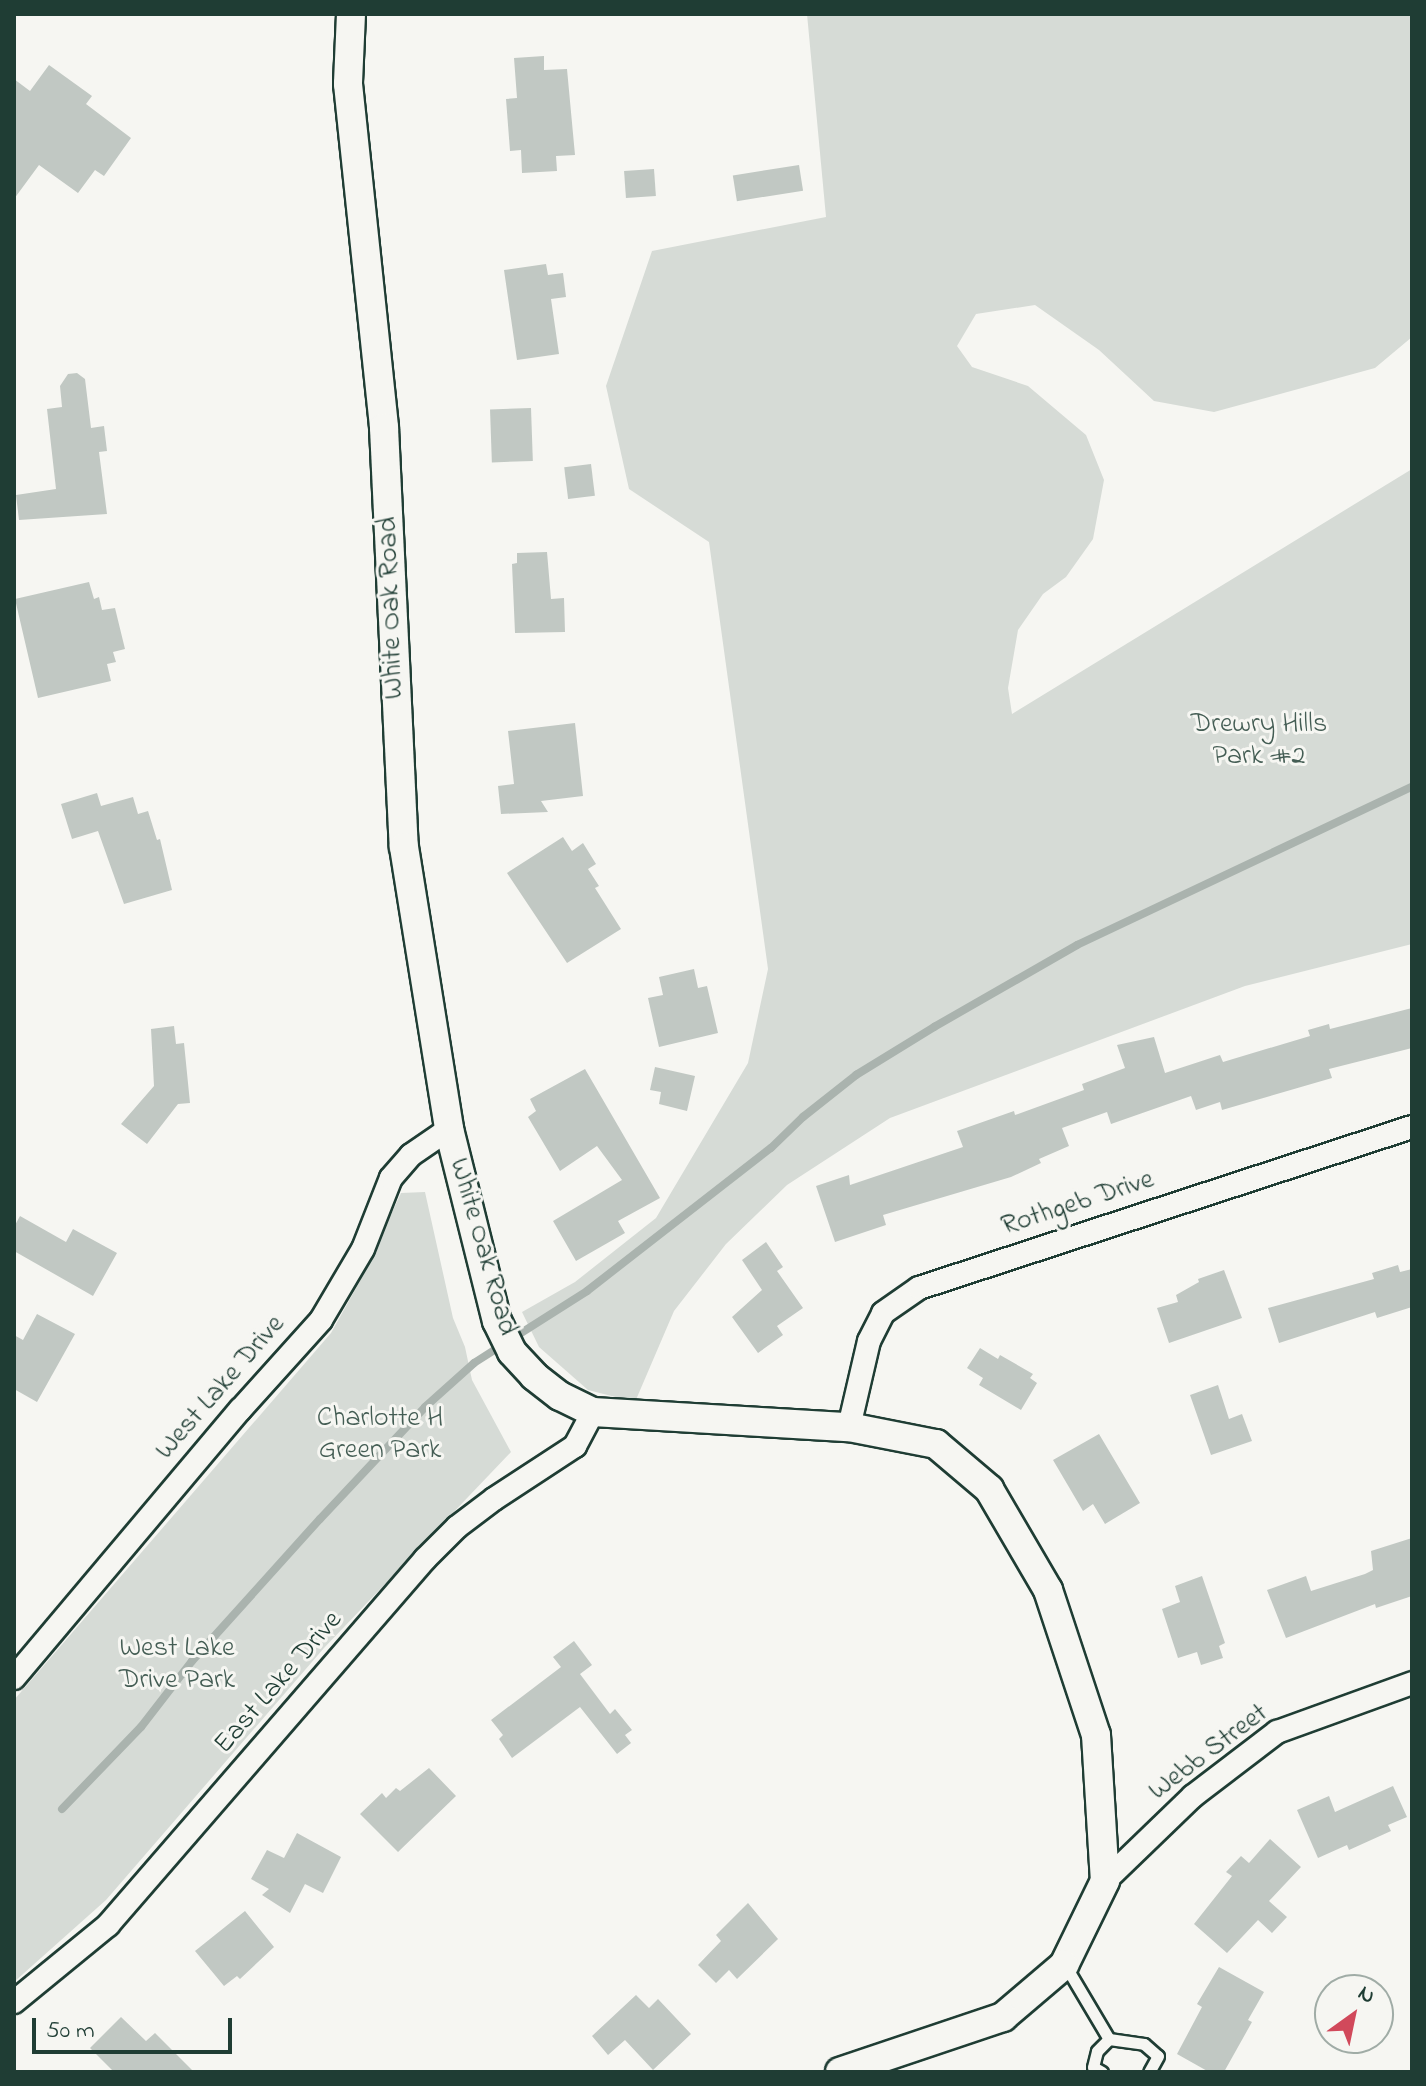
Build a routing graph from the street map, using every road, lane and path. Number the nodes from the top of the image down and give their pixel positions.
1 (351, 14) edge
2 (1412, 1127) edge
3 (449, 1129) junction
4 (593, 1412) junction
5 (849, 1427) junction
6 (14, 1678) edge
7 (1412, 1683) edge
8 (1105, 1881) junction
9 (1064, 1965) junction
10 (14, 2002) edge
11 (1109, 2039) junction
12 (840, 2072) edge
13 (1102, 2072) edge
14 (1149, 2072) edge

1 - 3 street, White Oak Road
2 - 5 street, Rothgeb Drive
3 - 4 street, White Oak Road
3 - 6 street, West Lake Drive
4 - 5 street, White Oak Road
4 - 10 street, East Lake Drive
5 - 8 street, White Oak Road
7 - 8 street, Webb Street
8 - 9 street, White Oak Road
9 - 11 lane
9 - 12 street, White Oak Road
11 - 13 lane
11 - 14 lane

